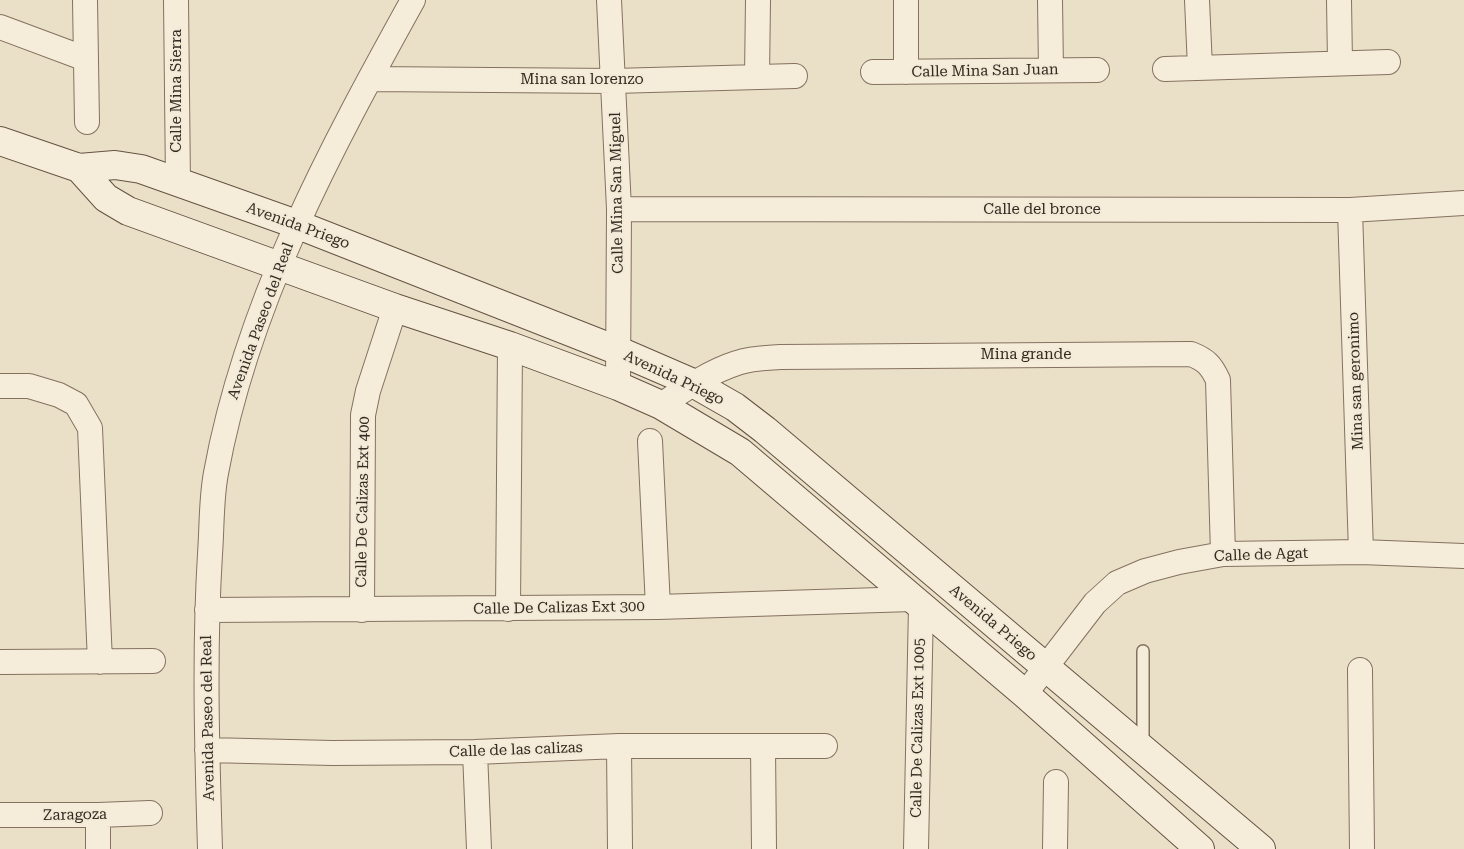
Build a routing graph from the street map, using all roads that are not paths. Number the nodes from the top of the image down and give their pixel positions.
1 (85, 0) edge
2 (176, 0) edge
3 (413, 0) edge
4 (609, 0) edge
5 (758, 0) edge
6 (906, 0) edge
7 (1050, 0) edge
8 (1197, 0) edge
9 (1339, 0) edge
10 (0, 27) edge
11 (86, 59) junction
12 (1388, 62) dead end
13 (1340, 63) junction
14 (1200, 68) junction
15 (1165, 69) dead end
16 (1051, 70) junction
17 (1097, 70) dead end
18 (873, 72) dead end
19 (906, 72) junction
20 (795, 76) dead end
21 (756, 77) junction
22 (370, 79) junction
23 (614, 81) junction
24 (87, 122) dead end
25 (0, 141) edge
26 (79, 168) junction
27 (178, 183) junction
28 (1464, 203) edge
29 (619, 210) junction
30 (1350, 210) junction
31 (296, 224) junction
32 (279, 265) junction
33 (395, 308) junction
34 (510, 346) junction
35 (619, 351) junction
36 (693, 384) junction
37 (0, 386) edge
38 (618, 386) junction
39 (661, 405) junction
40 (650, 441) dead end
41 (1362, 552) junction
42 (1223, 554) junction
43 (1464, 556) edge
44 (916, 603) junction
45 (658, 607) junction
46 (508, 608) junction
47 (207, 610) junction
48 (362, 610) junction
49 (1143, 651) dead end
50 (153, 661) dead end
51 (0, 662) edge
52 (100, 662) junction
53 (1045, 666) junction
54 (1360, 670) dead end
55 (1025, 694) junction
56 (619, 746) junction
57 (826, 746) dead end
58 (763, 747) junction
59 (207, 750) junction
60 (1143, 750) junction
61 (475, 752) junction
62 (1056, 782) dead end
63 (150, 813) dead end
64 (98, 815) junction
65 (0, 816) edge
66 (98, 849) edge
67 (210, 849) edge
68 (479, 849) edge
69 (620, 849) edge
70 (764, 849) edge
71 (916, 849) edge
72 (1056, 849) edge
73 (1200, 849) edge
74 (1261, 849) edge
75 (1362, 849) edge

1 - 11 street
2 - 27 street, Calle Mina Sierra
3 - 22 street, Avenida Paseo del Real
4 - 23 street, Calle Mina San Miguel
5 - 21 street
6 - 19 street
7 - 16 street
8 - 14 street
9 - 13 street
10 - 11 street
11 - 24 street
12 - 13 street
13 - 14 street
14 - 15 street
16 - 17 street, Calle Mina San Juan
16 - 19 street, Calle Mina San Juan
18 - 19 street, Calle Mina San Juan
20 - 21 street, Mina san lorenzo
21 - 23 street, Mina san lorenzo
22 - 23 street, Mina san lorenzo
22 - 31 street, Avenida Paseo del Real
23 - 29 street, Calle Mina San Miguel
25 - 26 street, Avenida Priego
26 - 27 street, Avenida Priego
26 - 32 street, Avenida Priego
27 - 31 street, Avenida Priego
28 - 30 street, Calle del bronce
29 - 30 street, Calle del bronce
29 - 35 street, Calle Mina San Miguel
30 - 41 street, Mina san geronimo
31 - 32 street, Avenida Paseo del Real
31 - 35 street, Avenida Priego
32 - 33 street, Avenida Priego
32 - 47 street, Avenida Paseo del Real
33 - 34 street, Avenida Priego
33 - 48 street, Calle De Calizas Ext 400
34 - 38 street, Avenida Priego
34 - 46 street
35 - 36 street, Avenida Priego
35 - 38 street, Calle Mina San Miguel
36 - 39 street, Mina grande
36 - 42 street, Mina grande
36 - 53 street, Avenida Priego
37 - 52 street
38 - 39 street, Avenida Priego
39 - 44 street, Avenida Priego
40 - 45 street
41 - 42 street, Calle de Agat
41 - 43 street, Calle de Agat
42 - 53 street, Calle de Agat
44 - 45 street, Calle De Calizas Ext 300
44 - 55 street, Avenida Priego
44 - 71 street, Calle De Calizas Ext 1005
45 - 46 street, Calle De Calizas Ext 300
46 - 48 street, Calle De Calizas Ext 300
47 - 48 street, Calle De Calizas Ext 300
47 - 59 street, Avenida Paseo del Real
49 - 60 lane
50 - 52 street
51 - 52 street
53 - 55 street, Calle de Agat
53 - 60 street, Avenida Priego
54 - 75 street
55 - 73 street, Avenida Priego
56 - 58 street, Calle de las calizas
56 - 61 street, Calle de las calizas
56 - 69 street
57 - 58 street, Calle de las calizas
58 - 70 street
59 - 61 street, Calle de las calizas
59 - 67 street, Avenida Paseo del Real
60 - 74 street, Avenida Priego
61 - 68 street
62 - 72 street
63 - 64 street, Zaragoza
64 - 65 street, Zaragoza
64 - 66 street

